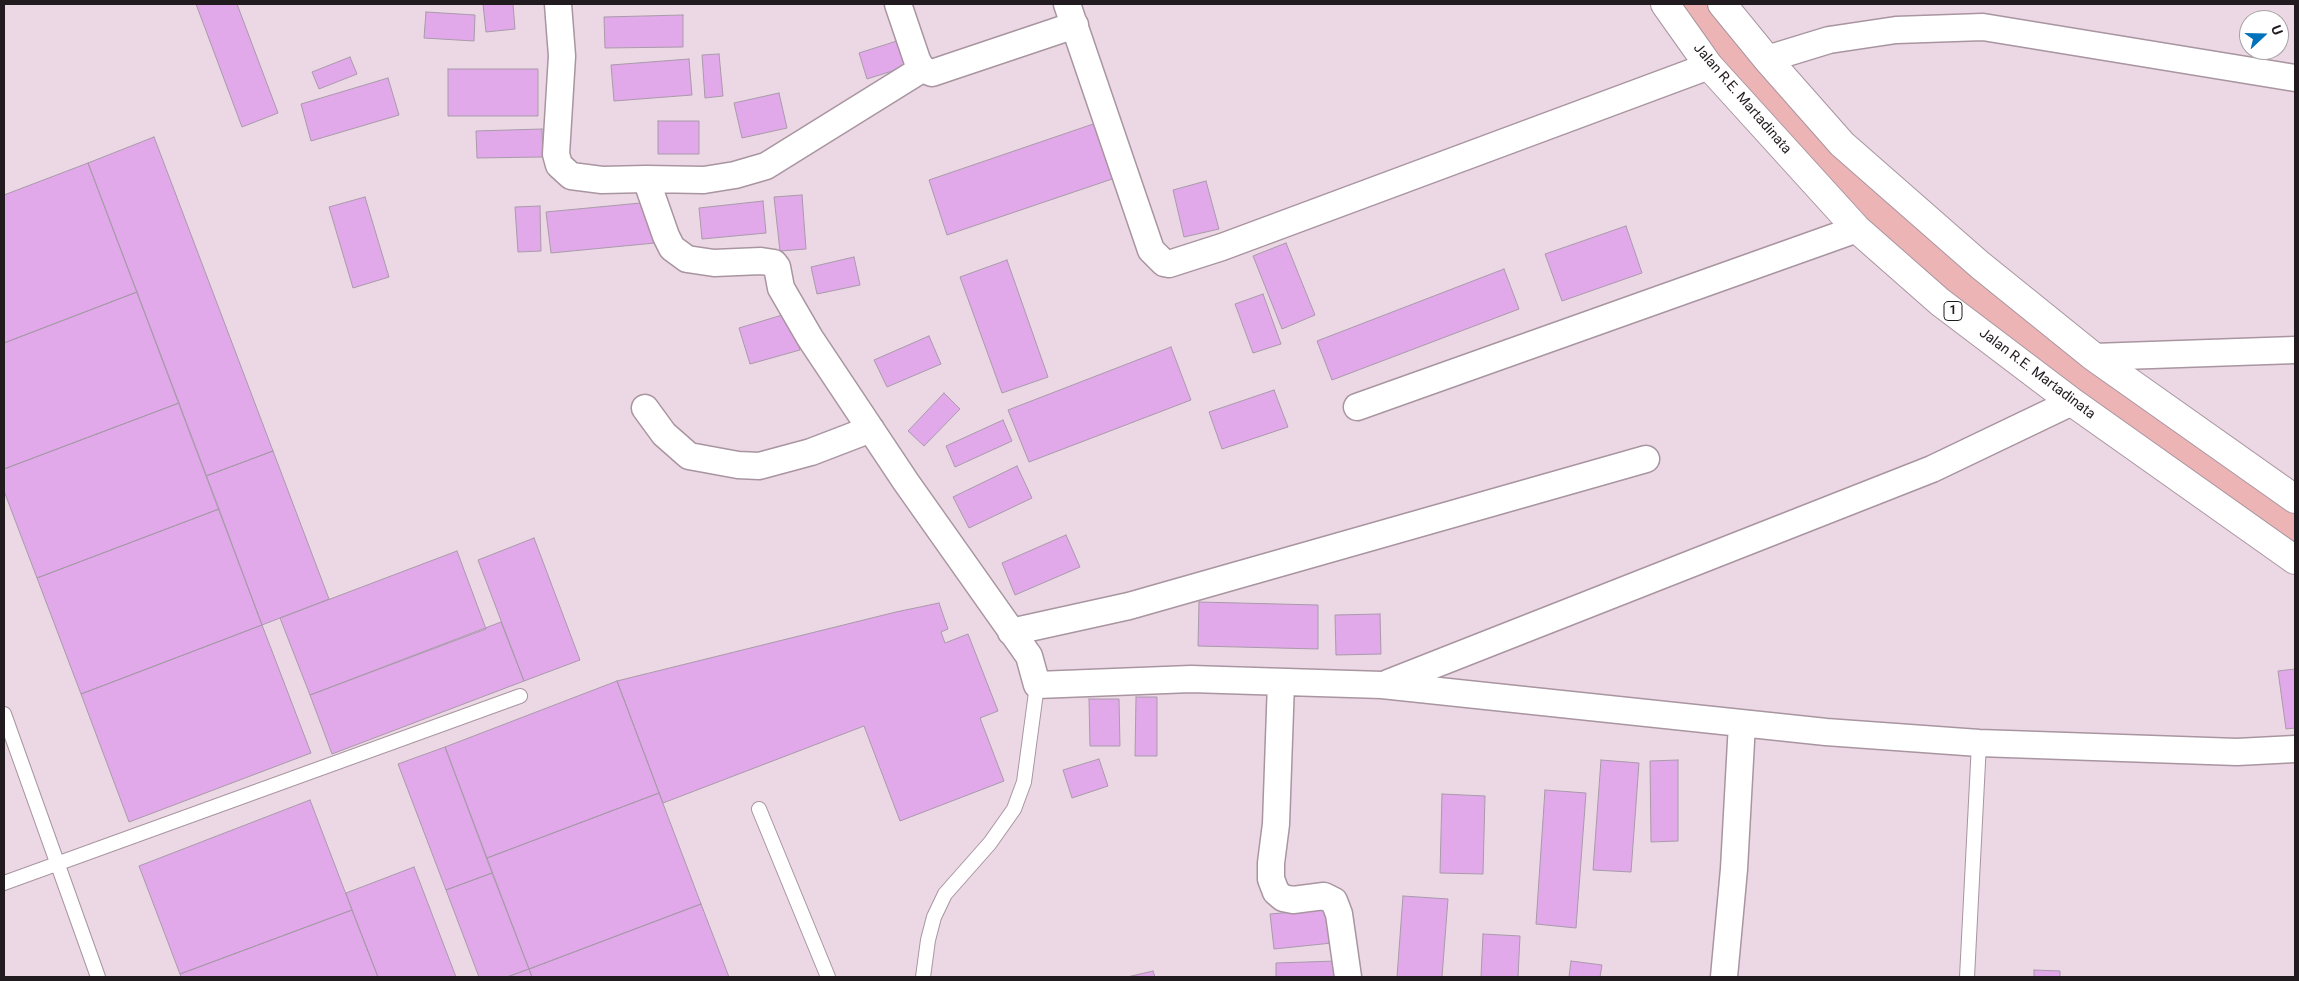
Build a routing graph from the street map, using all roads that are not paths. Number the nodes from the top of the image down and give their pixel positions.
1 (558, 4) edge
2 (898, 4) edge
3 (1665, 4) edge
4 (1722, 4) edge
5 (1071, 14) edge
6 (1767, 59) junction
7 (1709, 66) junction
8 (922, 69) junction
9 (2295, 78) edge
10 (646, 179) junction
11 (1857, 229) junction
12 (2295, 350) edge
13 (2094, 357) junction
14 (2072, 402) junction
15 (1357, 406) dead end
16 (645, 408) dead end
17 (871, 429) junction
18 (1646, 459) dead end
19 (2295, 499) edge
20 (2295, 560) edge
21 (1011, 632) junction
22 (1281, 682) junction
23 (1037, 685) junction
24 (1382, 685) junction
25 (520, 696) dead end
26 (4, 714) edge
27 (1742, 723) junction
28 (1979, 744) junction
29 (2295, 750) edge
30 (759, 809) dead end
31 (57, 864) junction
32 (4, 883) edge
33 (98, 977) edge
34 (828, 977) edge
35 (922, 977) edge
36 (1348, 977) edge
37 (1724, 977) edge
38 (1967, 977) edge

1 - 10 street
2 - 8 street
3 - 7 highway, Jalan R.E. Martadinata / 1
4 - 6 highway
5 - 7 street
5 - 8 street
6 - 9 street
6 - 13 highway
7 - 11 highway, Jalan R.E. Martadinata / 1
8 - 10 street
10 - 17 street
11 - 14 highway, Jalan R.E. Martadinata / 1
11 - 15 street
12 - 13 street
13 - 19 highway
14 - 20 highway, Jalan R.E. Martadinata / 1
14 - 24 street
16 - 17 street
17 - 21 street
18 - 21 street
21 - 23 street
22 - 23 street
22 - 24 street
22 - 36 street
23 - 35 lane
24 - 27 street
25 - 31 lane
26 - 31 lane
27 - 28 street
27 - 37 street
28 - 29 street
28 - 38 lane
30 - 34 lane
31 - 32 lane
31 - 33 lane

